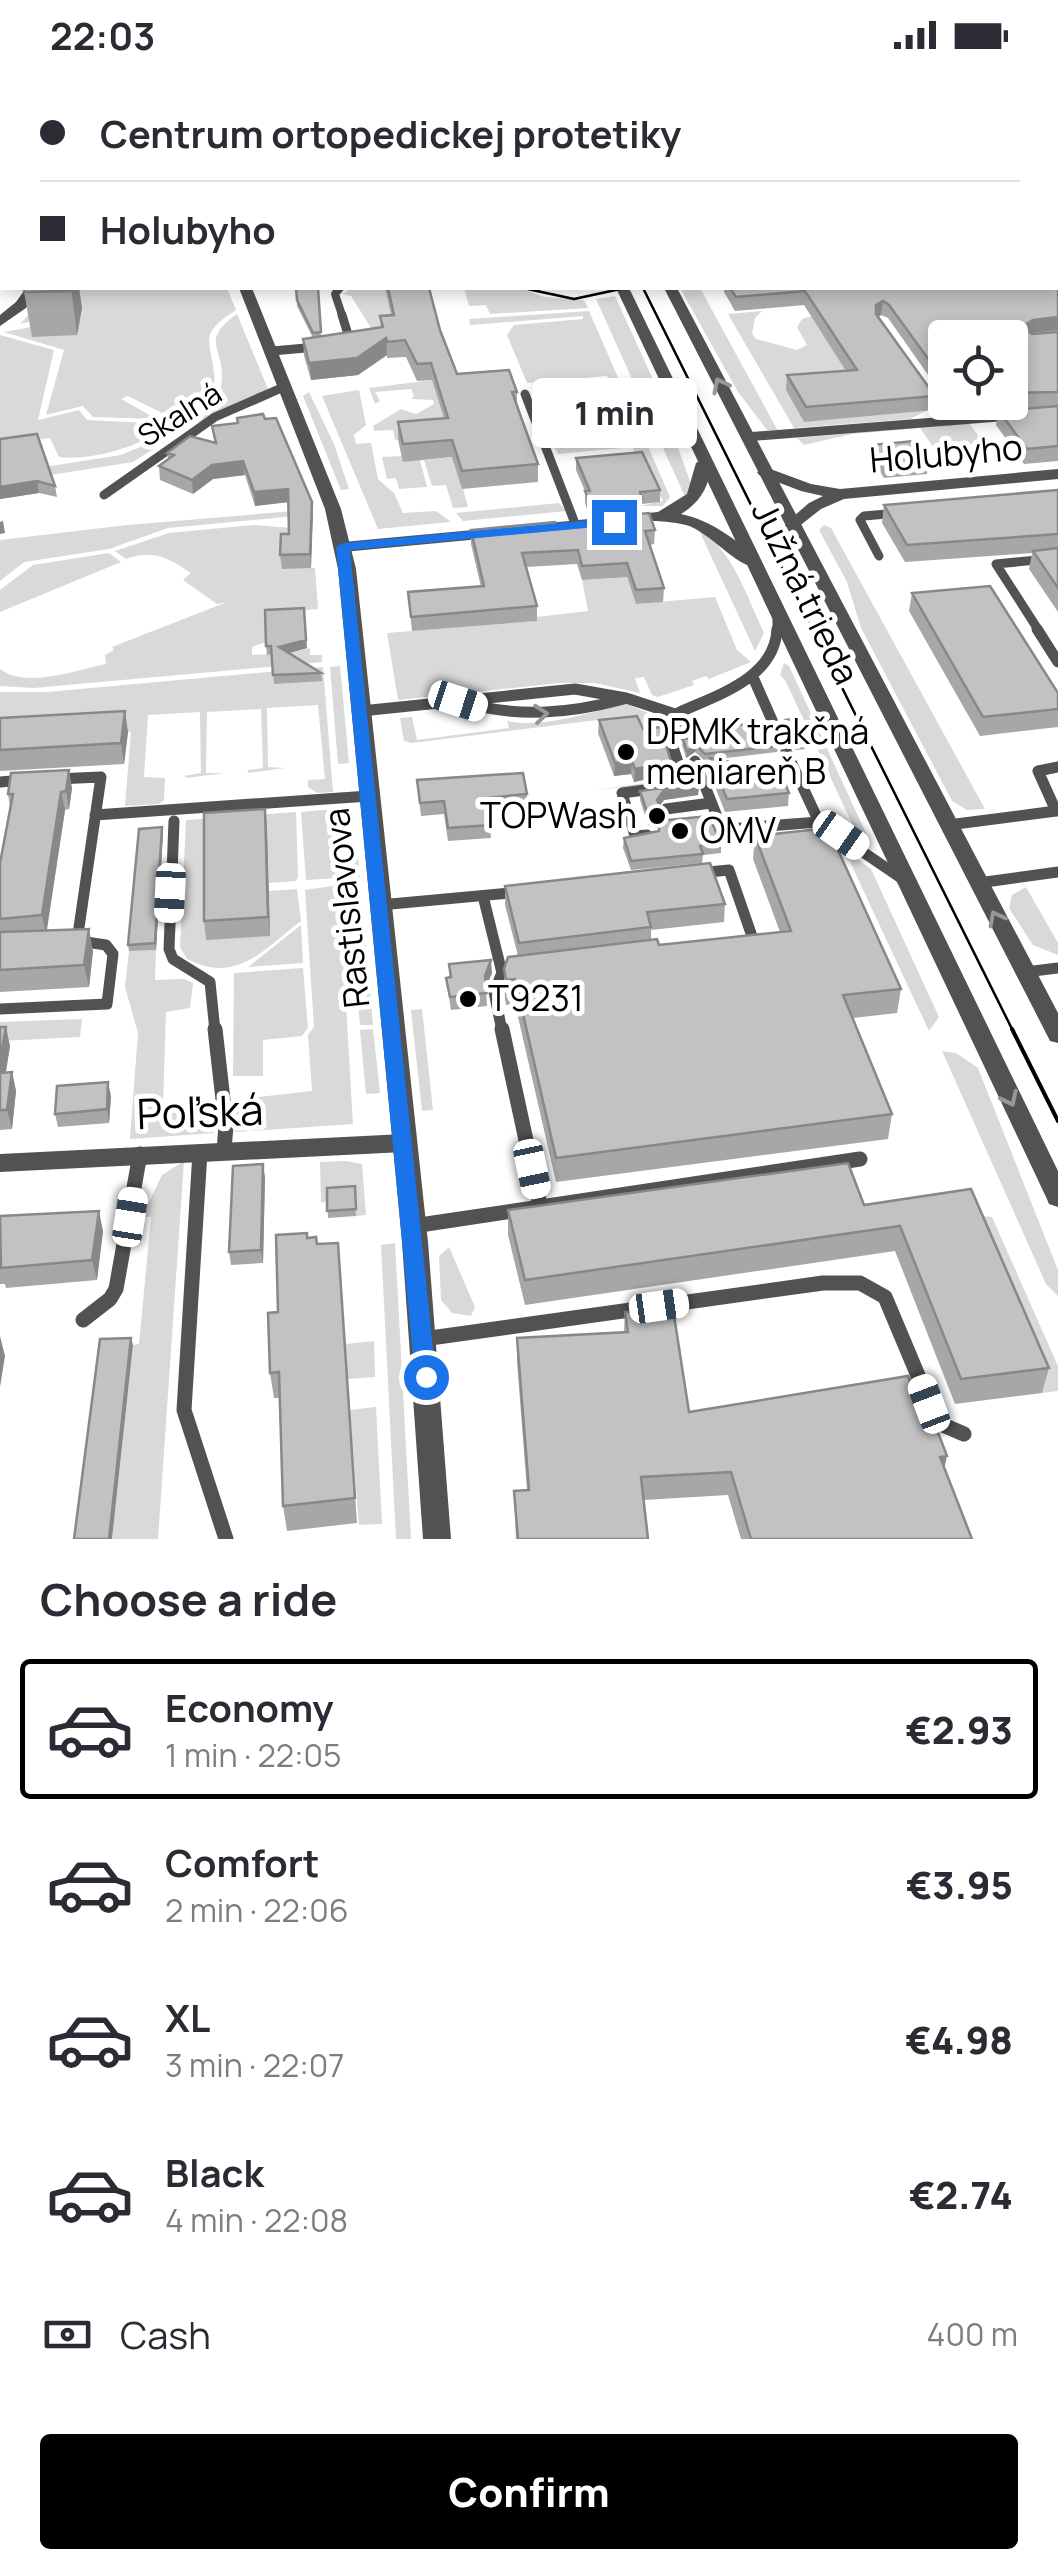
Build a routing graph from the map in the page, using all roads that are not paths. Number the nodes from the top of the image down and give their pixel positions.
1 (32, 290) edge
2 (246, 290) edge
3 (338, 290) edge
4 (623, 290) edge
5 (671, 290) edge
6 (0, 322) edge
7 (337, 345) edge
8 (321, 346) edge
9 (272, 350) junction
10 (921, 379) edge
11 (286, 386) junction
12 (526, 394) dead end
13 (963, 420) edge
14 (951, 421) junction
15 (746, 437) junction
16 (704, 463) junction
17 (765, 472) junction
18 (1058, 474) edge
19 (840, 494) junction
20 (104, 495) dead end
21 (903, 512) edge
22 (660, 517) junction
23 (576, 526) junction
24 (793, 526) junction
25 (343, 547) junction
26 (879, 556) dead end
27 (1058, 558) edge
28 (753, 564) junction
29 (776, 613) junction
30 (1058, 662) edge
31 (752, 675) junction
32 (626, 698) junction
33 (458, 701) junction
34 (361, 712) junction
35 (678, 715) junction
36 (775, 728) edge
37 (686, 737) edge
38 (786, 752) dead end
39 (695, 761) dead end
40 (1058, 767) edge
41 (0, 782) edge
42 (369, 796) junction
43 (714, 809) junction
44 (668, 815) edge
45 (95, 816) junction
46 (174, 821) dead end
47 (819, 822) junction
48 (648, 823) edge
49 (948, 825) junction
50 (709, 828) edge
51 (728, 829) junction
52 (1058, 872) edge
53 (691, 874) edge
54 (905, 881) junction
55 (978, 883) junction
56 (540, 890) edge
57 (483, 896) junction
58 (380, 905) junction
59 (76, 941) junction
60 (58, 942) edge
61 (735, 945) edge
62 (540, 968) edge
63 (1058, 968) edge
64 (1025, 972) junction
65 (502, 973) junction
66 (0, 1009) edge
67 (1058, 1035) edge
68 (404, 1143) junction
69 (212, 1151) junction
70 (140, 1154) junction
71 (860, 1160) dead end
72 (0, 1163) edge
73 (1058, 1197) edge
74 (540, 1205) junction
75 (413, 1226) junction
76 (83, 1320) dead end
77 (423, 1339) junction
78 (964, 1434) dead end
79 (226, 1539) edge
80 (436, 1539) edge

1 - 6 street
2 - 9 street, Rastislavova
3 - 7 lane
4 - 16 street, Južná trieda
15 -> 5 street, Južná trieda
8 - 9 lane
9 - 11 street, Rastislavova
10 - 14 lane
11 - 20 lane, Skalná
11 - 25 street, Rastislavova
12 - 23 lane
13 - 14 lane
14 - 15 lane
15 - 17 street, Južná trieda
16 - 22 street
16 - 28 street, Južná trieda
17 - 19 street
17 - 24 street, Južná trieda
18 - 19 street, Holubyho
19 - 24 street
21 - 26 lane
22 - 23 street
22 - 28 street
23 - 25 street
24 - 49 street, Južná trieda
25 - 34 street, Rastislavova
27 - 30 lane
28 - 29 street, Južná trieda
29 - 31 lane
29 - 54 street, Južná trieda
31 - 35 lane
31 - 36 lane
32 - 33 lane
33 -> 32 lane
32 - 35 lane
33 - 34 lane
34 - 42 street, Rastislavova
35 - 37 lane
35 - 48 lane
38 - 47 lane
39 - 43 lane
40 - 49 lane
41 - 45 lane
42 - 45 lane
42 - 58 street, Rastislavova
43 - 44 lane
43 - 51 lane
45 - 59 lane
46 - 69 lane
47 - 51 lane
47 - 54 lane
49 - 55 street, Južná trieda
50 - 51 lane
52 - 55 lane
53 - 61 lane
54 -> 73 street, Južná trieda
64 -> 55 street, Južná trieda
56 - 57 lane
57 - 58 lane
57 - 65 lane
58 - 68 street, Rastislavova
59 - 60 lane
59 - 66 lane
62 - 65 lane
63 - 64 lane
64 - 67 street, Južná trieda
65 - 74 lane
68 - 69 street, Poľská
68 - 75 street, Rastislavova
69 - 70 street, Poľská
69 - 79 lane
70 - 72 street, Poľská
70 - 76 lane
71 - 74 lane
74 - 75 lane
75 - 77 street, Rastislavova
77 - 78 lane
77 - 80 street, Rastislavova

